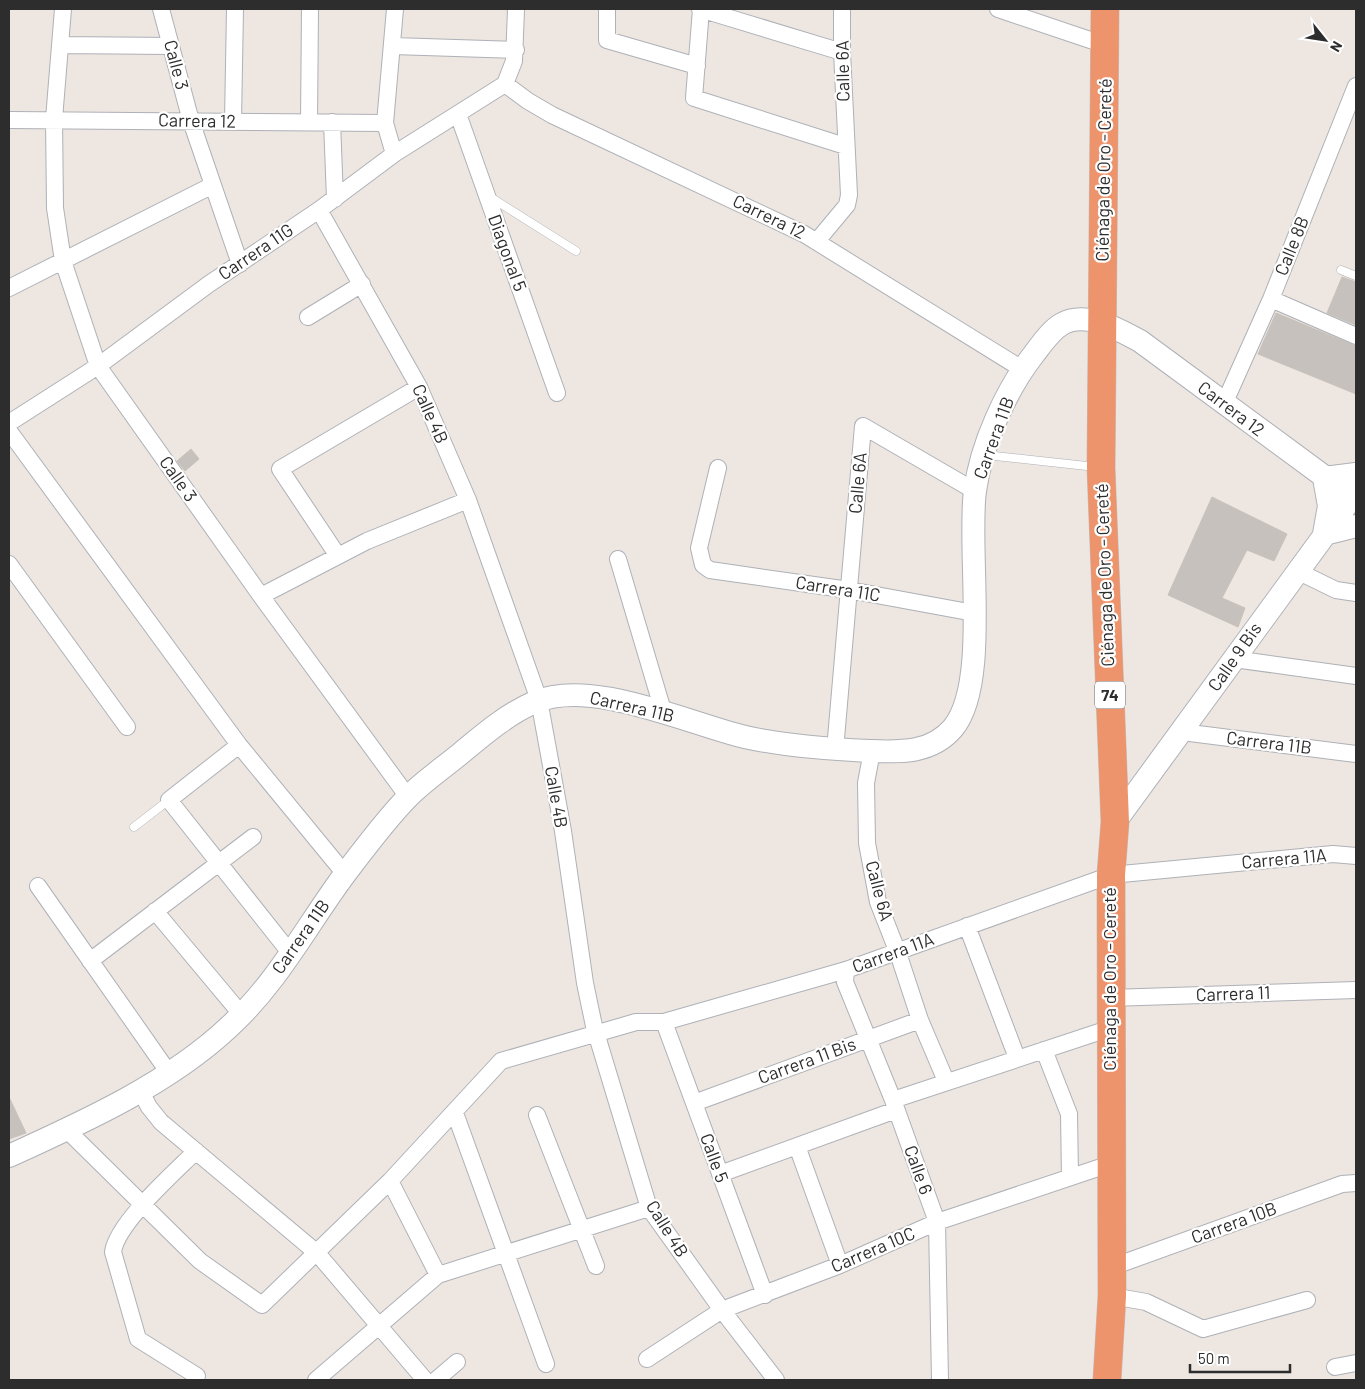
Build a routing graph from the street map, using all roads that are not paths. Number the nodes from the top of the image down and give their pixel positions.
1 (63, 9) edge
2 (161, 9) edge
3 (234, 9) edge
4 (310, 9) edge
5 (395, 9) edge
6 (516, 9) edge
7 (607, 9) edge
8 (701, 9) edge
9 (842, 9) edge
10 (998, 9) edge
11 (1105, 9) edge
12 (1105, 44) junction
13 (60, 45) junction
14 (171, 46) junction
15 (393, 46) junction
16 (516, 50) junction
17 (842, 52) junction
18 (697, 66) junction
19 (505, 84) junction
20 (1356, 86) edge
21 (458, 114) junction
22 (54, 119) junction
23 (9, 120) edge
24 (191, 121) junction
25 (234, 121) junction
26 (309, 122) junction
27 (332, 122) junction
28 (385, 123) junction
29 (845, 146) junction
30 (394, 154) junction
31 (213, 186) junction
32 (486, 195) junction
33 (335, 199) junction
34 (319, 210) junction
35 (817, 241) junction
36 (576, 251) dead end
37 (63, 262) junction
38 (240, 264) junction
39 (1341, 270) dead end
40 (1356, 276) edge
41 (362, 284) junction
42 (9, 288) edge
43 (1270, 300) junction
44 (308, 317) dead end
45 (1102, 324) junction
46 (1356, 336) edge
47 (98, 366) junction
48 (1022, 370) junction
49 (419, 387) junction
50 (557, 393) dead end
51 (1224, 404) junction
52 (9, 423) edge
53 (9, 431) edge
54 (984, 455) junction
55 (718, 468) dead end
56 (1101, 468) junction
57 (1356, 474) edge
58 (1324, 478) junction
59 (975, 491) junction
60 (1355, 497) edge
61 (468, 500) junction
62 (1356, 526) edge
63 (1324, 534) junction
64 (338, 556) junction
65 (618, 559) dead end
66 (9, 564) edge
67 (1297, 571) junction
68 (849, 590) junction
69 (1356, 593) edge
70 (261, 596) junction
71 (974, 613) junction
72 (1234, 659) junction
73 (1356, 676) edge
74 (539, 700) junction
75 (664, 714) junction
76 (127, 728) dead end
77 (1182, 732) junction
78 (239, 745) junction
79 (835, 750) junction
80 (872, 751) junction
81 (1356, 754) edge
82 (408, 796) junction
83 (169, 800) junction
84 (1115, 822) junction
85 (134, 827) dead end
86 (253, 837) dead end
87 (1356, 856) edge
88 (219, 862) junction
89 (345, 874) junction
90 (1111, 876) junction
91 (38, 886) dead end
92 (155, 912) junction
93 (967, 926) junction
94 (898, 952) junction
95 (291, 954) junction
96 (90, 960) junction
97 (846, 970) junction
98 (1356, 990) edge
99 (1110, 998) junction
100 (241, 1014) junction
101 (920, 1020) junction
102 (664, 1022) junction
103 (1111, 1028) junction
104 (596, 1033) junction
105 (868, 1039) junction
106 (1044, 1050) junction
107 (1017, 1058) junction
108 (169, 1073) junction
109 (946, 1081) junction
110 (140, 1090) junction
111 (694, 1103) junction
112 (894, 1105) junction
113 (455, 1113) junction
114 (537, 1115) dead end
115 (67, 1130) junction
116 (798, 1146) junction
117 (196, 1151) junction
118 (9, 1156) edge
119 (1110, 1164) junction
120 (720, 1174) junction
121 (1070, 1177) junction
122 (390, 1181) junction
123 (1356, 1183) edge
124 (142, 1206) junction
125 (649, 1208) junction
126 (937, 1222) junction
127 (581, 1230) junction
128 (317, 1253) junction
129 (506, 1253) junction
130 (840, 1264) junction
131 (596, 1266) dead end
132 (1112, 1268) junction
133 (438, 1275) junction
134 (765, 1295) junction
135 (1112, 1296) junction
136 (1307, 1300) dead end
137 (722, 1310) junction
138 (380, 1326) junction
139 (647, 1359) dead end
140 (457, 1362) dead end
141 (1356, 1363) edge
142 (546, 1364) dead end
143 (1335, 1367) dead end
144 (197, 1376) dead end
145 (316, 1380) edge
146 (425, 1380) edge
147 (436, 1380) edge
148 (776, 1380) edge
149 (940, 1380) edge
150 (1108, 1380) edge

1 - 13 street, Calle 3
2 - 14 street, Calle 3
3 - 25 street
4 - 26 street
5 - 15 street
6 - 16 street
7 - 18 street
8 - 17 street
8 - 18 street
9 - 17 street, Calle 6A
10 - 12 street
11 - 12 highway, Ciénaga de Oro - Cereté / 74
12 - 45 highway, Ciénaga de Oro - Cereté / 74
13 - 14 street
13 - 22 street, Calle 3
14 - 24 street, Calle 3
15 - 16 street
15 - 28 street
16 - 19 street
17 - 29 street, Calle 6A
18 - 29 street
19 - 21 street, Carrera 11G
19 - 35 street, Carrera 12
20 - 43 street, Calle 8B
21 - 30 street, Carrera 11G
21 - 32 street, Diagonal 5
22 - 23 street, Carrera 12
22 - 24 street, Carrera 12
22 - 37 street, Calle 3
24 - 25 street, Carrera 12
24 - 31 street, Calle 3
25 - 26 street, Carrera 12
26 - 27 street, Carrera 12
27 - 28 street, Carrera 12
27 - 33 street
28 - 30 street
29 - 35 street, Calle 6A
30 - 33 street, Carrera 11G
31 - 37 street
31 - 38 street, Calle 3
32 - 36 lane
32 - 50 street, Diagonal 5
33 - 34 street, Carrera 11G
34 - 38 street, Carrera 11G
34 - 41 street, Calle 4B
35 - 48 street, Carrera 12
37 - 42 street
37 - 47 street, Calle 3
38 - 47 street, Carrera 11G
39 - 40 lane
41 - 44 street
41 - 49 street, Calle 4B
43 - 46 street
43 - 51 street, Calle 8B
45 - 48 street, Carrera 11B
45 - 51 street, Carrera 12
45 - 56 highway, Ciénaga de Oro - Cereté / 74
47 - 52 street, Carrera 11G
47 - 70 street, Calle 3
48 - 54 street, Carrera 11B
49 - 61 street, Calle 4B
49 - 64 street
51 - 58 street, Carrera 12
53 - 78 street
54 - 56 lane
54 - 59 street, Carrera 11B
55 - 68 street, Carrera 11C
56 - 84 highway, Ciénaga de Oro - Cereté / 74
57 - 58 street
58 - 60 street, Carrera 12
58 - 63 street
59 - 68 street, Calle 6A
59 - 71 street, Carrera 11B
60 - 63 street, Calle 9 Bis
61 - 64 street
61 - 74 street, Calle 4B
62 - 63 street
63 - 67 street, Calle 9 Bis
64 - 70 street
65 - 75 street
66 - 76 street
67 - 69 street
67 - 72 street, Calle 9 Bis
68 - 71 street, Carrera 11C
68 - 79 street, Calle 6A
70 - 82 street, Calle 3
71 - 80 street, Carrera 11B
72 - 73 street
72 - 77 street, Calle 9 Bis
74 - 75 street, Carrera 11B
74 - 82 street, Carrera 11B
74 - 104 street, Calle 4B
75 - 79 street, Carrera 11B
77 - 81 street, Carrera 11B
77 - 84 street, Calle 9 Bis
78 - 83 street
78 - 89 street
79 - 80 street, Carrera 11B
80 - 94 street, Calle 6A
82 - 89 street, Carrera 11B
83 - 85 lane
83 - 88 street
84 - 90 highway, Ciénaga de Oro - Cereté / 74
86 - 88 street
87 - 90 street, Carrera 11A
88 - 92 street
88 - 95 street
89 - 95 street, Carrera 11B
90 - 93 street, Carrera 11A
90 - 99 highway, Ciénaga de Oro - Cereté / 74
91 - 96 street
92 - 96 street
92 - 100 street
93 - 94 street, Carrera 11A
93 - 107 street
94 - 97 street, Carrera 11A
94 - 101 street, Calle 6A
95 - 100 street, Carrera 11B
96 - 108 street
97 - 102 street, Carrera 11A
97 - 105 street, Calle 6
98 - 99 street, Carrera 11
99 - 103 highway, Ciénaga de Oro - Cereté / 74
100 - 108 street, Carrera 11B
101 - 105 street, Carrera 11 Bis
101 - 109 street, Calle 6A
102 - 104 street, Carrera 11A
102 - 111 street, Calle 5
103 - 106 street
103 - 119 highway, Ciénaga de Oro - Cereté / 74
104 - 113 street, Carrera 11A
104 - 125 street, Calle 4B
105 - 111 street, Carrera 11 Bis
105 - 112 street, Calle 6
106 - 107 street
106 - 121 street
107 - 109 street
108 - 110 street, Carrera 11B
109 - 112 street
110 - 115 street, Carrera 11B
110 - 117 street
111 - 120 street, Calle 5
112 - 116 street
112 - 126 street, Calle 6
113 - 122 street, Carrera 11A
113 - 129 street
114 - 127 street
115 - 118 street, Carrera 11B
115 - 124 street
116 - 120 street
116 - 130 street
117 - 124 street
117 - 128 street
119 - 121 street, Carrera 10C
119 - 132 highway, Ciénaga de Oro - Cereté / 74
120 - 134 street, Calle 5
121 - 126 street, Carrera 10C
122 - 128 street, Carrera 11A
122 - 133 street
123 - 132 street, Carrera 10B
124 - 128 street, Carrera 11A
124 - 144 street
125 - 127 street
125 - 137 street, Calle 4B
126 - 130 street, Carrera 10C
126 - 149 street, Calle 6
127 - 129 street
127 - 131 street
128 - 138 street
129 - 133 street
129 - 142 street
130 - 134 street, Carrera 10C
132 - 135 highway, Ciénaga de Oro - Cereté / 74
133 - 138 street
134 - 137 street, Carrera 10C
135 - 136 street
135 - 150 highway, Ciénaga de Oro - Cereté / 74
137 - 139 street, Carrera 10C
137 - 148 street, Calle 4B
138 - 145 street
138 - 146 street
140 - 147 street
141 - 143 street

